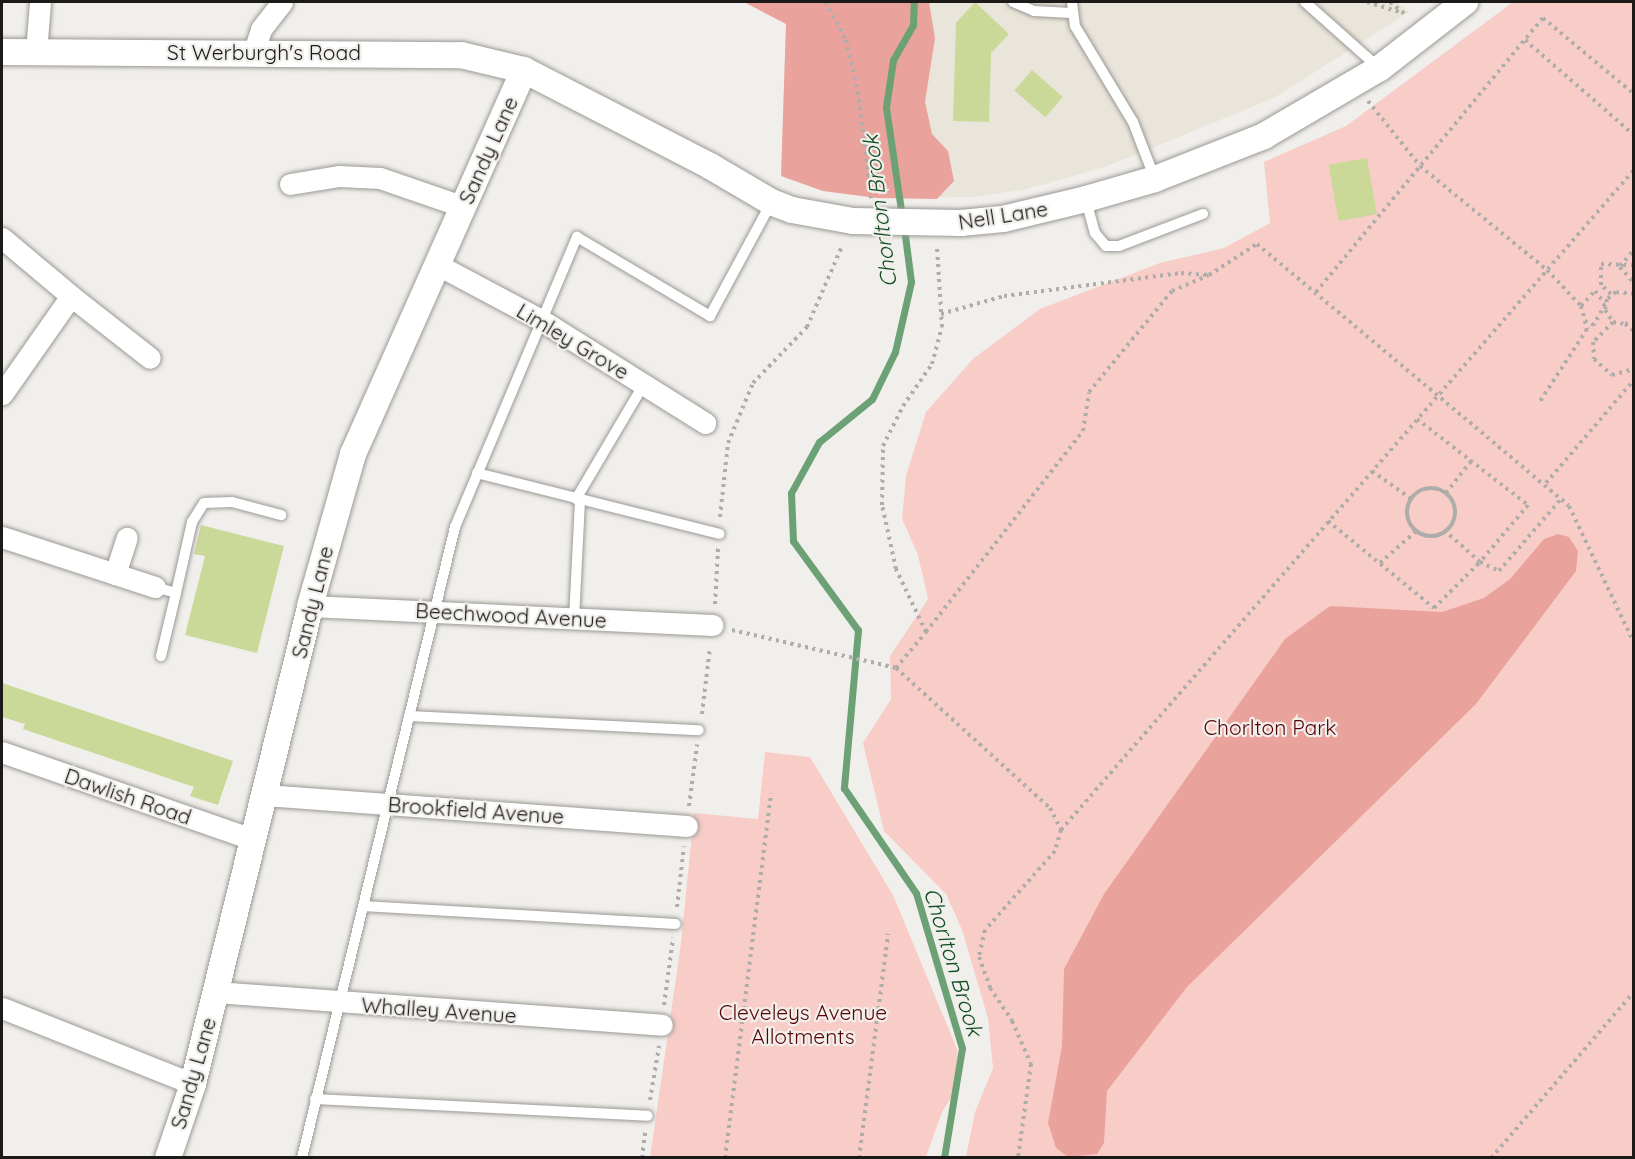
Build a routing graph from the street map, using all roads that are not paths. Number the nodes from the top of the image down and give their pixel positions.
1 (40, 2) edge
2 (282, 2) edge
3 (1013, 2) edge
4 (1072, 2) edge
5 (1305, 2) edge
6 (1450, 6) edge
7 (1071, 13) junction
8 (254, 51) junction
9 (2, 52) edge
10 (36, 53) junction
11 (1380, 68) junction
12 (524, 70) junction
13 (1155, 179) junction
14 (290, 184) dead end
15 (1086, 199) junction
16 (771, 202) junction
17 (464, 207) junction
18 (1203, 214) dead end
19 (2, 238) edge
20 (438, 265) junction
21 (71, 296) junction
22 (542, 320) junction
23 (150, 358) dead end
24 (644, 384) junction
25 (2, 394) edge
26 (705, 423) dead end
27 (477, 473) junction
28 (578, 499) junction
29 (281, 515) dead end
30 (718, 534) road end
31 (2, 537) edge
32 (127, 538) dead end
33 (115, 574) junction
34 (155, 586) joint
35 (176, 593) junction
36 (310, 606) junction
37 (434, 612) junction
38 (574, 618) junction
39 (713, 626) road end
40 (161, 656) dead end
41 (409, 716) junction
42 (699, 730) road end
43 (2, 752) edge
44 (265, 795) junction
45 (388, 804) junction
46 (687, 826) road end
47 (254, 840) junction
48 (363, 906) junction
49 (675, 924) road end
50 (216, 992) junction
51 (339, 1003) junction
52 (2, 1008) edge
53 (662, 1025) road end
54 (193, 1084) junction
55 (315, 1099) junction
56 (648, 1116) road end
57 (168, 1158) edge
58 (302, 1158) edge

1 - 10 street
2 - 8 street
3 - 7 lane
4 - 7 lane
5 - 11 lane
6 - 11 street, Nell Lane
7 - 13 lane
8 - 10 street, St Werburgh's Road
8 - 12 street, St Werburgh's Road
9 - 10 street, St Werburgh's Road
11 - 13 street, Nell Lane
12 - 16 street, Nell Lane
12 - 17 street, Sandy Lane
13 - 15 street, Nell Lane
14 - 17 street
15 - 16 street, Nell Lane
15 - 18 lane
16 - 22 lane
17 - 20 street, Sandy Lane
19 - 21 street
20 - 22 street, Limley Grove
20 - 36 street, Sandy Lane
21 - 23 street
21 - 25 street
22 - 24 street, Limley Grove
22 - 27 lane
24 - 26 street, Limley Grove
24 - 28 lane
27 - 28 lane
27 - 37 lane
28 - 30 lane
28 - 38 lane
29 - 35 lane
31 - 33 street
32 - 33 street
33 - 34 street
34 - 35 lane
35 - 40 lane
36 - 37 street, Beechwood Avenue
36 - 44 street, Sandy Lane
37 - 38 street, Beechwood Avenue
37 - 41 lane
38 - 39 street, Beechwood Avenue
41 - 42 lane
41 - 45 lane
43 - 47 street, Dawlish Road
44 - 45 street, Brookfield Avenue
44 - 47 street, Sandy Lane
45 - 46 street, Brookfield Avenue
45 - 48 lane
47 - 50 street, Sandy Lane
48 - 49 lane
48 - 51 lane
50 - 51 street, Whalley Avenue
50 - 54 street, Sandy Lane
51 - 53 street, Whalley Avenue
51 - 55 lane
52 - 54 street
54 - 57 street, Sandy Lane
55 - 56 lane
55 - 58 lane

